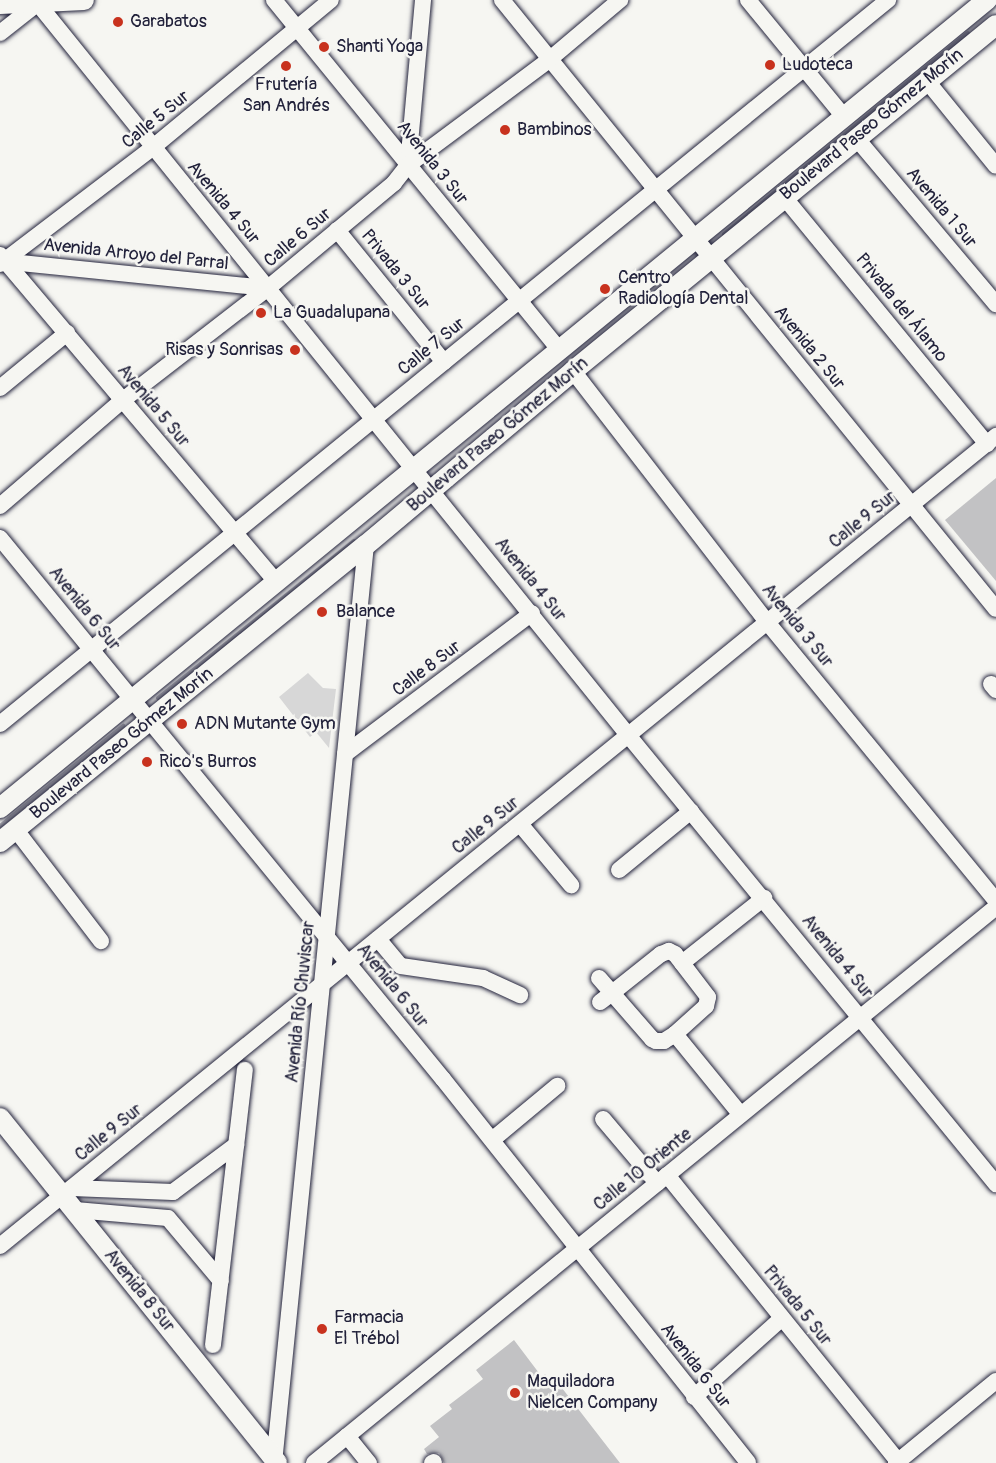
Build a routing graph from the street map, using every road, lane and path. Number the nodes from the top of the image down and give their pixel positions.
1 (84, 0) edge
2 (274, 0) edge
3 (331, 0) edge
4 (423, 0) edge
5 (502, 0) edge
6 (620, 0) edge
7 (888, 0) edge
8 (38, 1) edge
9 (754, 2) edge
10 (979, 3) edge
11 (0, 4) edge
12 (995, 27) edge
13 (297, 29) junction
14 (0, 33) edge
15 (550, 59) junction
16 (804, 69) junction
17 (927, 81) junction
18 (844, 117) junction
19 (857, 138) junction
20 (152, 148) junction
21 (408, 165) junction
22 (996, 166) edge
23 (656, 190) junction
24 (784, 197) junction
25 (338, 230) junction
26 (696, 239) junction
27 (1, 260) edge
28 (712, 260) junction
29 (268, 288) junction
30 (519, 301) junction
31 (996, 303) edge
32 (67, 333) junction
33 (560, 351) junction
34 (444, 362) junction
35 (573, 371) junction
36 (0, 388) edge
37 (123, 400) junction
38 (373, 419) junction
39 (992, 440) edge
40 (415, 470) junction
41 (432, 491) junction
42 (382, 496) junction
43 (912, 505) junction
44 (0, 506) edge
45 (234, 533) junction
46 (0, 538) edge
47 (366, 545) junction
48 (276, 582) junction
49 (996, 609) edge
50 (532, 613) junction
51 (767, 622) junction
52 (92, 648) junction
53 (132, 699) junction
54 (151, 721) junction
55 (0, 724) edge
56 (628, 735) junction
57 (345, 754) junction
58 (0, 808) edge
59 (691, 811) junction
60 (519, 824) junction
61 (16, 830) junction
62 (0, 842) edge
63 (619, 870) dead end
64 (571, 885) dead end
65 (764, 898) junction
66 (996, 901) edge
67 (996, 907) edge
68 (327, 937) junction
69 (378, 939) junction
70 (100, 941) dead end
71 (348, 963) junction
72 (682, 963) junction
73 (599, 978) dead end
74 (322, 984) junction
75 (520, 995) dead end
76 (606, 998) junction
77 (861, 1017) junction
78 (675, 1034) junction
79 (245, 1070) dead end
80 (557, 1086) dead end
81 (741, 1115) junction
82 (0, 1118) edge
83 (603, 1119) dead end
84 (492, 1140) junction
85 (236, 1145) junction
86 (662, 1179) junction
87 (996, 1184) edge
88 (69, 1198) junction
89 (0, 1246) edge
90 (578, 1248) junction
91 (221, 1281) junction
92 (782, 1318) junction
93 (213, 1345) dead end
94 (996, 1381) edge
95 (694, 1397) junction
96 (347, 1436) junction
97 (275, 1462) edge
98 (897, 1462) edge
99 (314, 1463) edge
100 (369, 1463) edge
101 (748, 1463) edge

1 - 8 main road
2 - 13 street, Avenida 3 Sur
3 - 13 street, Calle 5 Sur
4 - 21 street
5 - 15 street, Avenida 2 Sur
6 - 15 street, Calle 6 Sur
7 - 16 street, Calle 7 Sur
8 - 11 main road
8 - 14 street
8 - 20 street, Avenida 4 Sur
9 - 16 street
10 - 12 main road
10 - 18 main road, Boulevard Paseo Gómez Morín
12 - 17 main road, Boulevard Paseo Gómez Morín
13 - 20 street, Calle 5 Sur
13 - 21 street, Avenida 3 Sur
15 - 21 street, Calle 6 Sur
15 - 23 street, Avenida 2 Sur
16 - 18 street
16 - 23 street, Calle 7 Sur
17 - 19 main road, Boulevard Paseo Gómez Morín
17 - 22 street
18 - 26 main road, Boulevard Paseo Gómez Morín
19 - 24 main road, Boulevard Paseo Gómez Morín
19 - 31 street, Avenida 1 Sur
20 - 27 street, Calle 5 Sur
20 - 29 street, Avenida 4 Sur
21 - 25 street, Calle 6 Sur
21 - 30 street, Avenida 3 Sur
23 - 26 street, Avenida 2 Sur
23 - 30 street, Calle 7 Sur
24 - 28 main road, Boulevard Paseo Gómez Morín
24 - 39 street, Privada del Álamo
25 - 29 street, Calle 6 Sur
25 - 34 street, Privada 3 Sur
26 - 28 street, Avenida 2 Sur
26 - 33 main road, Boulevard Paseo Gómez Morín
27 - 29 street, Avenida Arroyo del Parral
27 - 32 street, Avenida 5 Sur
28 - 35 main road, Boulevard Paseo Gómez Morín
28 - 43 street, Avenida 2 Sur
29 - 37 street, Calle 6 Sur
29 - 38 street, Avenida 4 Sur
30 - 33 street, Avenida 3 Sur
30 - 34 street, Calle 7 Sur
32 - 36 street
32 - 37 street, Avenida 5 Sur
33 - 40 main road, Boulevard Paseo Gómez Morín
34 - 38 street, Calle 7 Sur
35 - 41 main road, Boulevard Paseo Gómez Morín
35 - 51 street, Avenida 3 Sur
37 - 44 street, Calle 6 Sur
37 - 45 street, Avenida 5 Sur
38 - 40 street, Avenida 4 Sur
38 - 45 street, Calle 7 Sur
39 - 43 street, Calle 9 Sur
40 - 41 street, Avenida 4 Sur
40 - 42 main road, Boulevard Paseo Gómez Morín
41 - 47 main road, Boulevard Paseo Gómez Morín
41 - 50 street, Avenida 4 Sur
42 - 47 main road
42 - 48 main road, Boulevard Paseo Gómez Morín
43 - 49 street, Avenida 2 Sur
43 - 51 street, Calle 9 Sur
45 - 48 street, Avenida 5 Sur
45 - 52 street, Calle 7 Sur
46 - 52 street, Avenida 6 Sur
47 - 54 main road, Boulevard Paseo Gómez Morín
47 - 57 street, Avenida Río Chuviscar
48 - 53 main road, Boulevard Paseo Gómez Morín
50 - 56 street, Avenida 4 Sur
50 - 57 street, Calle 8 Sur
51 - 56 street, Calle 9 Sur
51 - 66 street, Avenida 3 Sur
52 - 53 street, Avenida 6 Sur
52 - 55 street, Calle 7 Sur
53 - 54 street, Avenida 6 Sur
53 - 58 main road, Boulevard Paseo Gómez Morín
54 - 61 main road, Boulevard Paseo Gómez Morín
54 - 68 street, Avenida 6 Sur
56 - 59 street, Avenida 4 Sur
56 - 60 street, Calle 9 Sur
57 - 68 street, Avenida Río Chuviscar
59 - 63 street
59 - 65 street, Avenida 4 Sur
60 - 64 street
60 - 69 street, Calle 9 Sur
61 - 62 main road, Boulevard Paseo Gómez Morín
61 - 70 street
65 - 72 street
65 - 77 street, Avenida 4 Sur
67 - 77 street, Calle 10 Oriente
68 - 71 street, Avenida 6 Sur
68 - 74 street, Avenida Río Chuviscar
69 - 71 street, Calle 9 Sur
69 - 75 street
71 - 74 street, Calle 9 Sur
71 - 84 street, Avenida 6 Sur
72 - 76 street
72 - 78 street
73 - 76 street
74 - 88 street, Calle 9 Sur
74 - 97 street, Avenida Río Chuviscar
76 - 78 street
77 - 81 street, Calle 10 Oriente
77 - 87 street, Avenida 4 Sur
78 - 81 street
79 - 85 street
80 - 84 street
81 - 86 street, Calle 10 Oriente
82 - 88 main road, Avenida 8 Sur
83 - 86 street, Privada 5 Sur
84 - 90 street, Avenida 6 Sur
85 - 88 street
85 - 91 street
86 - 90 street, Calle 10 Oriente
86 - 92 street, Privada 5 Sur
88 - 89 street, Calle 9 Sur
88 - 91 street
88 - 97 main road, Avenida 8 Sur
90 - 95 street, Avenida 6 Sur
90 - 96 street, Calle 10 Oriente
91 - 93 street
92 - 95 street
92 - 98 street, Privada 5 Sur
94 - 98 street
95 - 101 street, Avenida 6 Sur
96 - 99 street, Calle 10 Oriente
96 - 100 street

